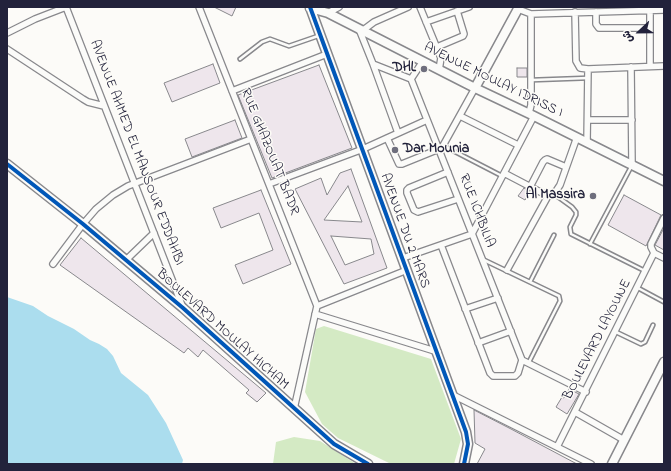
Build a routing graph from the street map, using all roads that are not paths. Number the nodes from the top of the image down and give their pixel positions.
1 (66, 7) edge
2 (199, 7) edge
3 (310, 7) edge
4 (339, 7) edge
5 (408, 7) edge
6 (420, 7) edge
7 (469, 7) edge
8 (518, 8) edge
9 (664, 10) edge
10 (457, 11) junction
11 (650, 11) junction
12 (575, 12) junction
13 (596, 12) junction
14 (328, 13) junction
15 (531, 14) junction
16 (426, 22) junction
17 (650, 28) junction
18 (360, 30) junction
19 (7, 33) edge
20 (321, 36) junction
21 (437, 48) junction
22 (7, 49) edge
23 (327, 54) junction
24 (240, 59) dead end
25 (423, 60) junction
26 (373, 64) junction
27 (650, 66) junction
28 (664, 66) edge
29 (631, 67) junction
30 (588, 69) junction
31 (439, 70) junction
32 (411, 78) junction
33 (588, 78) junction
34 (531, 80) junction
35 (475, 88) junction
36 (232, 91) junction
37 (104, 106) junction
38 (531, 115) junction
39 (460, 116) junction
40 (428, 120) junction
41 (588, 120) junction
42 (632, 120) junction
43 (398, 133) junction
44 (577, 137) junction
45 (387, 138) junction
46 (251, 139) junction
47 (587, 142) junction
48 (518, 145) junction
49 (363, 149) junction
50 (441, 149) junction
51 (7, 164) edge
52 (632, 165) junction
53 (566, 167) junction
54 (448, 172) junction
55 (503, 174) junction
56 (664, 180) edge
57 (135, 184) junction
58 (269, 184) junction
59 (530, 187) junction
60 (551, 195) junction
61 (458, 199) junction
62 (664, 218) edge
63 (83, 224) junction
64 (154, 233) junction
65 (472, 234) junction
66 (554, 235) dead end
67 (590, 244) junction
68 (441, 245) junction
69 (654, 253) junction
70 (403, 258) junction
71 (664, 258) edge
72 (482, 259) junction
73 (126, 260) junction
74 (53, 264) dead end
75 (407, 270) junction
76 (507, 270) junction
77 (645, 271) junction
78 (530, 282) junction
79 (637, 288) junction
80 (498, 298) junction
81 (664, 302) edge
82 (317, 306) junction
83 (183, 308) junction
84 (465, 309) junction
85 (315, 314) junction
86 (653, 325) dead end
87 (511, 331) junction
88 (615, 332) junction
89 (478, 343) junction
90 (438, 352) junction
91 (522, 360) junction
92 (528, 362) junction
93 (664, 362) edge
94 (586, 392) junction
95 (453, 395) junction
96 (294, 409) junction
97 (575, 412) junction
98 (624, 440) junction
99 (557, 447) junction
100 (368, 464) edge
101 (464, 464) edge
102 (591, 464) edge
103 (612, 464) edge

1 - 19 street
1 - 37 street, AVENUE AHMED EL MANSOUR EDDAHBI
2 - 36 street, RUE GHAZOUAT BADR
3 - 14 street, AVENUE MOULAY IDRISS I
3 - 20 street, AVENUE DU 2 MARS
4 - 14 street
5 - 18 street
6 - 16 street
7 - 10 street
8 - 15 street
8 - 35 street
9 - 11 street
10 - 16 street
10 - 21 street
11 - 13 street
11 - 17 street
12 - 13 street
12 - 15 street
12 - 30 street
13 - 17 street
14 - 18 street, AVENUE MOULAY IDRISS I
15 - 34 street
16 - 21 street
17 - 27 street
18 - 25 street, AVENUE MOULAY IDRISS I
18 - 26 street
20 - 23 street, AVENUE DU 2 MARS
20 - 24 lane
21 - 31 street
22 - 37 street
23 - 36 street
23 - 49 street, AVENUE DU 2 MARS
25 - 31 street, AVENUE MOULAY IDRISS I
25 - 32 street
26 - 32 street
26 - 43 street
27 - 28 street
27 - 29 street
29 - 30 street
29 - 42 street
30 - 33 street
31 - 35 street, AVENUE MOULAY IDRISS I
32 - 40 street, RUE ICHBILIA
33 - 34 lane
33 - 41 street
34 - 38 street
35 - 38 street, AVENUE MOULAY IDRISS I
35 - 39 street
36 - 46 street, RUE GHAZOUAT BADR
37 - 57 street, AVENUE AHMED EL MANSOUR EDDAHBI
38 - 44 street, AVENUE MOULAY IDRISS I
38 - 48 street
39 - 48 street
39 - 50 street
40 - 43 street
40 - 50 street, RUE ICHBILIA
41 - 42 street
41 - 47 street
42 - 52 street
43 - 45 street
44 - 47 street, AVENUE MOULAY IDRISS I
44 - 53 street
45 - 49 street
45 - 50 street
46 - 57 street
46 - 58 street, RUE GHAZOUAT BADR
47 - 52 street, AVENUE MOULAY IDRISS I
48 - 55 street
49 - 58 street
49 - 70 street, AVENUE DU 2 MARS
50 - 54 street, RUE ICHBILIA
50 - 55 lane
51 - 63 street, BOULEVARD MOULAY HICHAM
52 - 56 street, AVENUE MOULAY IDRISS I
52 - 67 lane
53 - 59 street
53 - 60 street
54 - 61 street, RUE ICHBILIA
54 - 61 street
55 - 59 street
55 - 65 street
57 - 63 street
57 - 64 street, AVENUE AHMED EL MANSOUR EDDAHBI
58 - 82 street, RUE GHAZOUAT BADR
59 - 60 street
60 - 67 lane
60 - 76 street
61 - 65 street, RUE ICHBILIA
62 - 69 street
63 - 73 street, BOULEVARD MOULAY HICHAM
63 - 74 street
64 - 73 street
64 - 83 street, AVENUE AHMED EL MANSOUR EDDAHBI
65 - 68 street
65 - 72 street, RUE ICHBILIA
66 - 78 lane
67 - 77 lane
68 - 70 street
68 - 84 street
69 - 71 street
69 - 77 street, BOULEVARD LAYOUNE
70 - 75 street, AVENUE DU 2 MARS
72 - 76 lane
72 - 80 street, RUE ICHBILIA
73 - 83 street, BOULEVARD MOULAY HICHAM
75 - 82 street
75 - 90 street, AVENUE DU 2 MARS
76 - 78 lane
77 - 79 street, BOULEVARD LAYOUNE
78 - 92 lane
79 - 81 lane
79 - 88 street, BOULEVARD LAYOUNE
80 - 84 street
80 - 87 street, RUE ICHBILIA
82 - 85 street
83 - 96 street, BOULEVARD MOULAY HICHAM
84 - 89 street
85 - 90 street
85 - 96 street
86 - 88 lane
87 - 89 street
87 - 91 street, RUE ICHBILIA
88 - 94 street, BOULEVARD LAYOUNE
89 - 91 street
90 - 95 street, AVENUE DU 2 MARS
91 - 92 street
92 - 94 street
93 - 98 street
94 - 97 street, BOULEVARD LAYOUNE
95 - 99 street
95 - 101 street, AVENUE DU 2 MARS
96 - 100 street, BOULEVARD MOULAY HICHAM
97 - 98 street
97 - 99 street, BOULEVARD LAYOUNE
98 - 103 street
99 - 102 street

